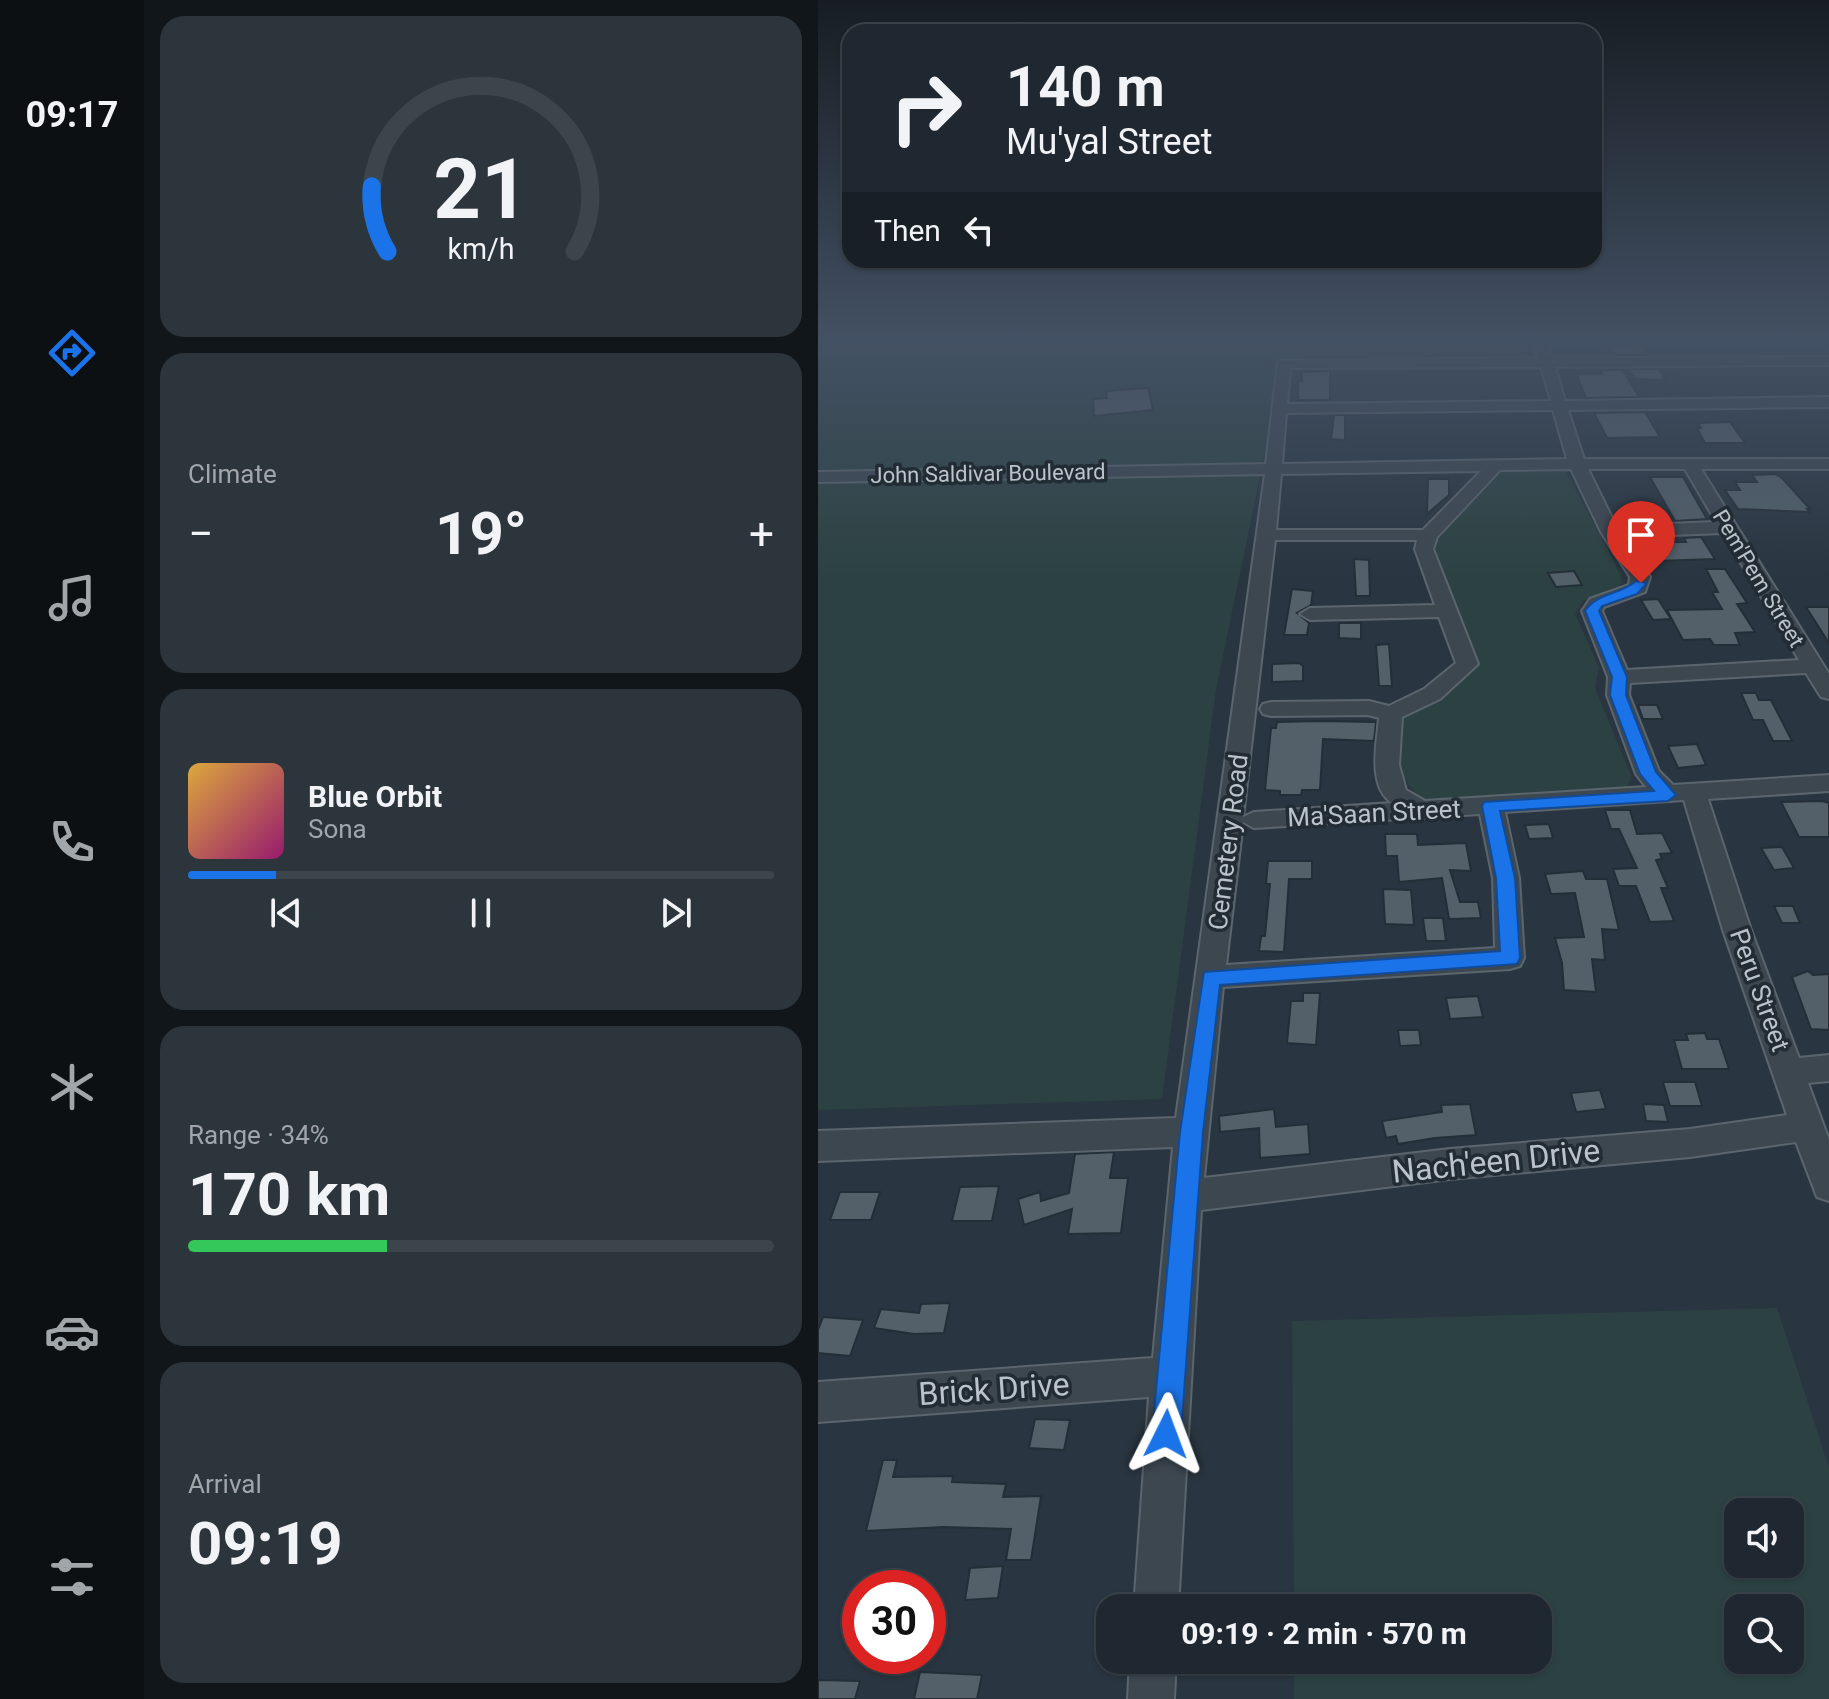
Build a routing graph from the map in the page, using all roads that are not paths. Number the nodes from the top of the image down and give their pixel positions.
1 (1279, 417) edge
2 (1564, 417) edge
3 (1577, 464) junction
4 (1690, 464) junction
5 (1827, 466) edge
6 (1494, 467) junction
7 (1272, 470) junction
8 (818, 477) edge
9 (1729, 527) junction
10 (1610, 532) junction
11 (1265, 535) junction
12 (1428, 535) junction
13 (1449, 611) junction
14 (1310, 614) dead end
15 (1811, 666) junction
16 (1619, 677) junction
17 (1829, 692) edge
18 (1271, 709) dead end
19 (1391, 714) junction
20 (1829, 783) edge
21 (1681, 795) junction
22 (1491, 806) junction
23 (1420, 809) junction
24 (1254, 820) dead end
25 (1211, 977) junction
26 (1829, 1068) edge
27 (1790, 1072) junction
28 (1807, 1126) junction
29 (1191, 1132) junction
30 (818, 1146) edge
31 (1829, 1186) edge
32 (1186, 1196) junction
33 (1170, 1376) junction
34 (818, 1402) edge
35 (1157, 1594) edge
36 (1152, 1674) edge
37 (1151, 1699) edge

1 - 7 street, Cemetery Road
2 - 3 street
3 - 4 street, John Saldivar Boulevard
3 - 6 street, John Saldivar Boulevard
3 - 10 street
4 - 5 street, John Saldivar Boulevard
4 - 9 street, Pem'Pem Street
6 - 7 street, John Saldivar Boulevard
6 - 12 street
7 - 8 street, John Saldivar Boulevard
7 - 11 street, Cemetery Road
9 - 10 street
9 - 15 street, Pem'Pem Street
10 - 16 street, Peru Street
11 - 12 street
11 - 25 street, Cemetery Road
12 - 13 street
13 - 14 street
13 - 19 street
15 - 16 street
15 - 17 street, Pem'Pem Street
16 - 21 street, Peru Street
18 - 19 street
19 - 23 street
20 - 21 street, Ma'Saan Street
21 - 22 street, Ma'Saan Street
21 - 27 street, Peru Street
22 - 23 street, Ma'Saan Street
22 - 25 street
23 - 24 street, Ma'Saan Street
25 - 29 street, Cemetery Road
26 - 27 street
27 - 28 street, Peru Street
28 - 31 street, Peru Street
28 - 32 street, Nach'een Drive
29 - 30 street
29 - 32 street, Cemetery Road
32 - 33 street, Cemetery Road
33 - 34 street, Brick Drive
33 - 35 street, Cemetery Road
36 - 37 street

